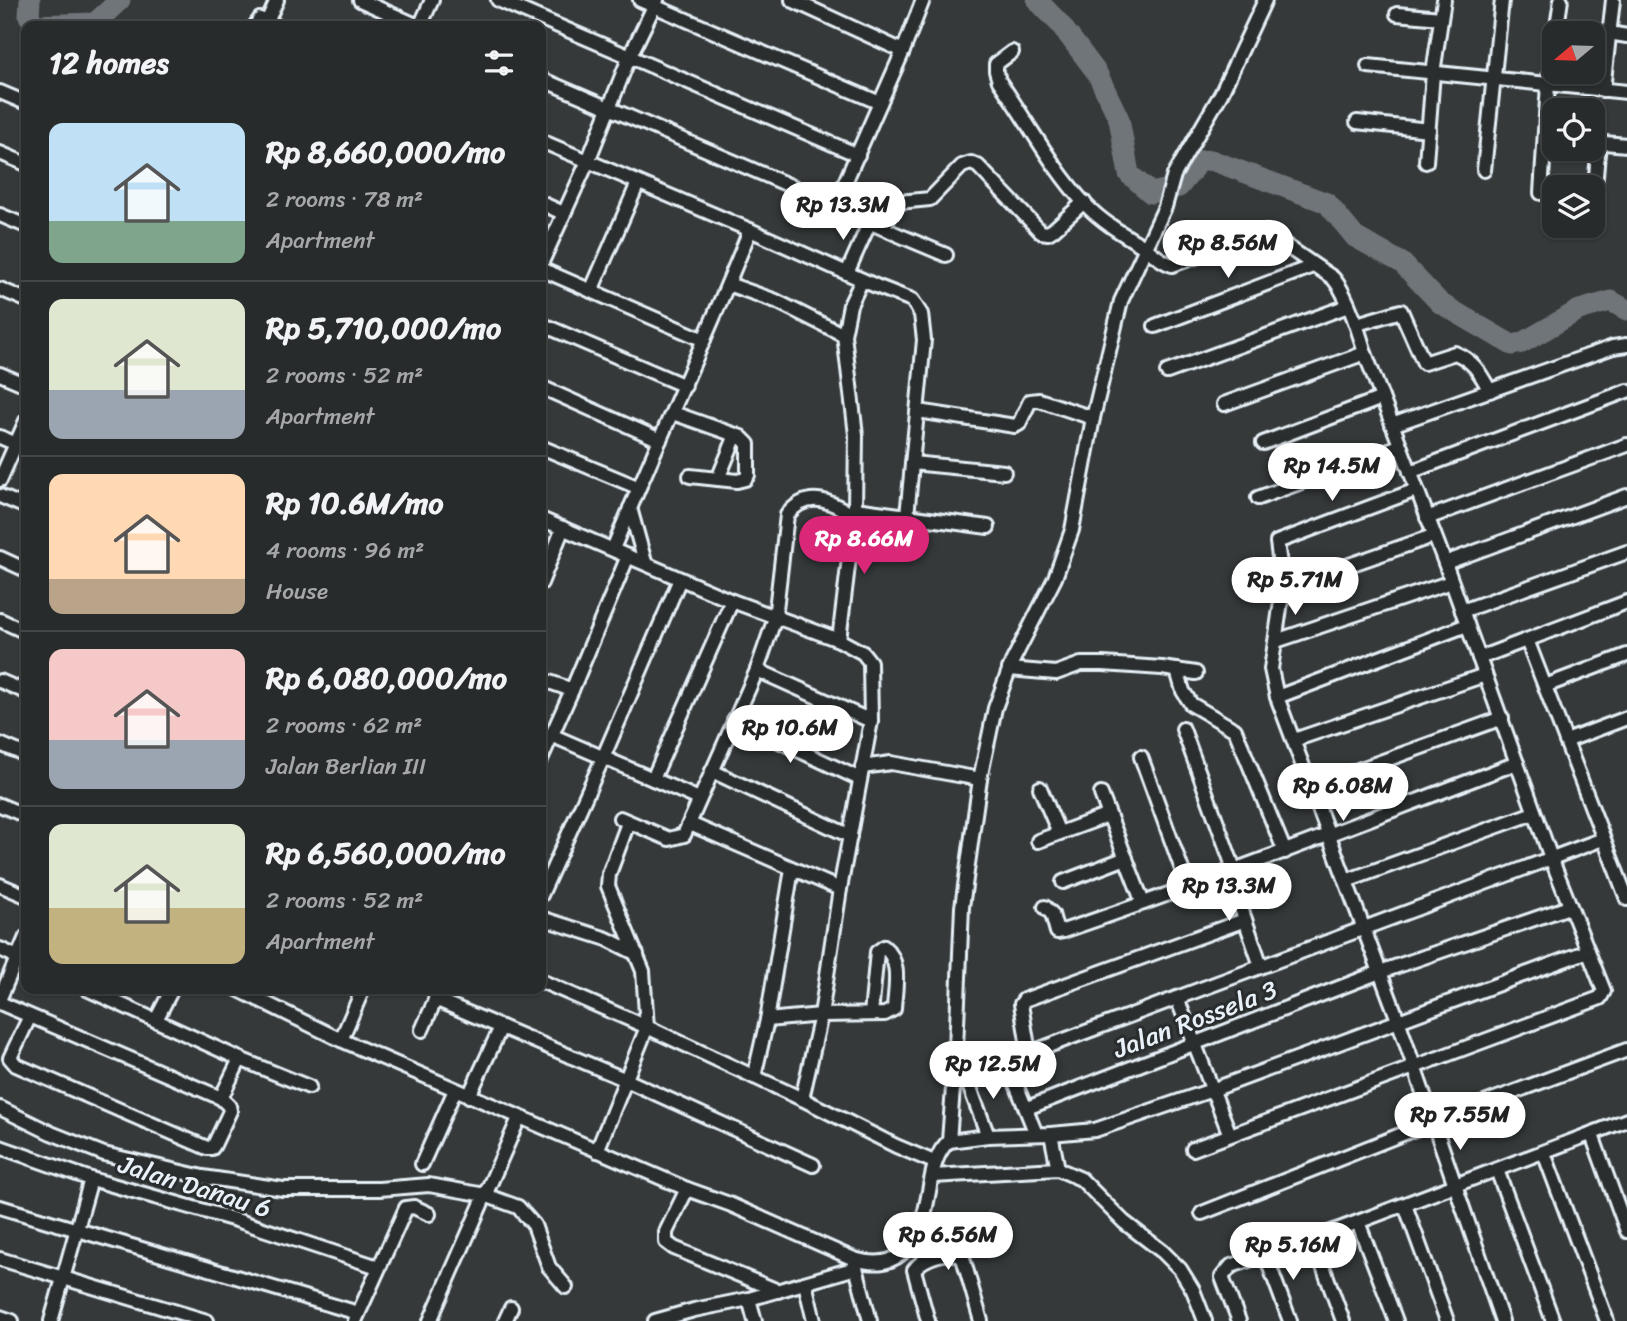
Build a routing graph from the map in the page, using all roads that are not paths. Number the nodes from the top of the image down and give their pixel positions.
1 (276, 0) edge
2 (360, 0) edge
3 (432, 0) edge
4 (498, 0) edge
5 (640, 0) edge
6 (792, 0) edge
7 (923, 0) edge
8 (1265, 0) edge
9 (1444, 0) edge
10 (1502, 0) edge
11 (1561, 0) edge
12 (1613, 0) edge
13 (656, 3) edge
14 (1397, 14) dead end
15 (1441, 18) junction
16 (268, 21) edge
17 (408, 21) edge
18 (422, 21) edge
19 (545, 21) edge
20 (546, 21) edge
21 (1558, 21) edge
22 (1609, 33) junction
23 (1627, 36) edge
24 (903, 51) junction
25 (1012, 52) dead end
26 (629, 58) junction
27 (1368, 66) dead end
28 (1433, 72) junction
29 (1494, 79) junction
30 (546, 81) edge
31 (1542, 83) edge
32 (1548, 84) joint
33 (1603, 90) junction
34 (0, 92) edge
35 (1627, 92) edge
36 (1548, 98) edge
37 (21, 101) edge
38 (880, 103) junction
39 (608, 108) junction
40 (1357, 122) dead end
41 (1429, 130) junction
42 (546, 143) edge
43 (1605, 144) edge
44 (1627, 145) edge
45 (0, 153) edge
46 (858, 155) junction
47 (588, 161) junction
48 (1546, 161) edge
49 (21, 162) edge
50 (1426, 162) dead end
51 (1484, 170) dead end
52 (638, 183) junction
53 (1541, 193) dead end
54 (1084, 202) junction
55 (546, 204) edge
56 (835, 205) junction
57 (564, 213) junction
58 (0, 215) edge
59 (21, 224) edge
60 (869, 224) junction
61 (883, 227) junction
62 (750, 230) junction
63 (1146, 248) junction
64 (546, 254) edge
65 (946, 255) dead end
66 (1313, 266) junction
67 (546, 268) edge
68 (847, 273) junction
69 (862, 280) junction
70 (728, 284) junction
71 (0, 289) edge
72 (592, 291) junction
73 (21, 298) edge
74 (1348, 306) junction
75 (1357, 324) junction
76 (546, 326) edge
77 (1155, 326) dead end
78 (844, 335) junction
79 (704, 340) junction
80 (1627, 345) edge
81 (1365, 353) junction
82 (1167, 372) dead end
83 (0, 374) edge
84 (21, 383) edge
85 (685, 386) junction
86 (546, 389) edge
87 (1490, 391) junction
88 (1627, 391) edge
89 (1382, 398) junction
90 (1224, 404) dead end
91 (918, 411) junction
92 (673, 413) junction
93 (1093, 418) junction
94 (1392, 425) junction
95 (736, 435) junction
96 (0, 437) edge
97 (660, 440) junction
98 (1263, 443) dead end
99 (1627, 445) edge
100 (21, 446) edge
101 (1400, 446) junction
102 (546, 449) edge
103 (912, 463) junction
104 (1004, 472) dead end
105 (1410, 472) junction
106 (690, 476) dead end
107 (718, 479) junction
108 (0, 480) edge
109 (637, 487) junction
110 (1416, 490) junction
111 (0, 496) edge
112 (1627, 496) edge
113 (1258, 498) dead end
114 (21, 506) edge
115 (630, 508) junction
116 (855, 512) junction
117 (907, 516) junction
118 (1427, 518) junction
119 (546, 521) edge
120 (988, 527) dead end
121 (563, 528) junction
122 (1433, 536) junction
123 (613, 549) junction
124 (1627, 552) edge
125 (628, 556) junction
126 (0, 558) edge
127 (645, 562) junction
128 (1445, 563) junction
129 (21, 568) edge
130 (546, 570) edge
131 (680, 579) junction
132 (1451, 582) junction
133 (1283, 588) junction
134 (732, 601) junction
135 (1627, 602) edge
136 (1462, 611) junction
137 (775, 618) junction
138 (0, 620) edge
139 (1467, 625) junction
140 (21, 630) edge
141 (839, 640) junction
142 (1527, 640) junction
143 (1276, 641) junction
144 (1627, 654) edge
145 (1479, 658) junction
146 (1009, 669) junction
147 (757, 670) junction
148 (1177, 670) junction
149 (1195, 673) dead end
150 (1485, 675) junction
151 (0, 681) edge
152 (546, 681) edge
153 (1545, 686) junction
154 (21, 690) edge
155 (572, 690) junction
156 (1276, 696) junction
157 (1502, 718) junction
158 (1627, 718) edge
159 (734, 720) junction
160 (871, 721) junction
161 (1184, 729) dead end
162 (551, 735) junction
163 (1294, 740) junction
164 (1566, 741) junction
165 (0, 744) edge
166 (546, 747) edge
167 (21, 753) edge
168 (1141, 757) dead end
169 (603, 758) junction
170 (1517, 763) junction
171 (712, 771) junction
172 (861, 773) junction
173 (653, 779) junction
174 (980, 779) junction
175 (1311, 787) junction
176 (1040, 788) dead end
177 (1101, 793) dead end
178 (699, 799) junction
179 (0, 805) edge
180 (1534, 813) junction
181 (21, 814) edge
182 (1109, 815) junction
183 (690, 824) junction
184 (1059, 833) junction
185 (1330, 834) junction
186 (850, 836) junction
187 (1603, 838) junction
188 (1038, 841) dead end
189 (1285, 852) junction
190 (1126, 858) junction
191 (1551, 858) junction
192 (792, 869) junction
193 (1231, 870) junction
194 (1346, 881) junction
195 (1063, 882) dead end
196 (546, 884) edge
197 (0, 885) edge
198 (1188, 886) junction
199 (840, 889) junction
200 (21, 894) edge
201 (1627, 899) edge
202 (1143, 903) junction
203 (1045, 907) dead end
204 (1569, 907) junction
205 (546, 920) edge
206 (1245, 920) junction
207 (1363, 927) junction
208 (0, 949) edge
209 (1588, 951) junction
210 (637, 954) junction
211 (21, 959) edge
212 (21, 961) edge
213 (1261, 966) junction
214 (1380, 972) junction
215 (546, 983) edge
216 (98, 994) edge
217 (169, 994) edge
218 (247, 994) edge
219 (361, 994) edge
220 (438, 994) edge
221 (1177, 998) junction
222 (0, 1000) edge
223 (871, 1014) junction
224 (821, 1015) junction
225 (30, 1016) junction
226 (156, 1020) junction
227 (767, 1020) junction
228 (1398, 1020) junction
229 (501, 1027) junction
230 (647, 1027) junction
231 (422, 1030) dead end
232 (341, 1040) junction
233 (1194, 1044) junction
234 (1627, 1050) edge
235 (1029, 1053) junction
236 (240, 1059) junction
237 (1414, 1066) junction
238 (754, 1077) junction
239 (966, 1077) dead end
240 (624, 1079) junction
241 (309, 1087) dead end
242 (455, 1090) junction
243 (1212, 1090) junction
244 (469, 1096) junction
245 (221, 1098) junction
246 (802, 1099) junction
247 (0, 1108) edge
248 (1027, 1108) junction
249 (519, 1118) junction
250 (1627, 1120) edge
251 (1433, 1122) junction
252 (1036, 1134) junction
253 (1051, 1134) junction
254 (1230, 1135) junction
255 (1592, 1135) junction
256 (988, 1136) junction
257 (948, 1141) junction
258 (0, 1147) edge
259 (1193, 1149) dead end
260 (597, 1151) junction
261 (1545, 1153) junction
262 (934, 1162) junction
263 (422, 1164) dead end
264 (813, 1164) dead end
265 (1058, 1169) junction
266 (1497, 1170) junction
267 (933, 1177) junction
268 (92, 1178) junction
269 (1454, 1185) junction
270 (687, 1189) junction
271 (485, 1195) junction
272 (1405, 1205) junction
273 (0, 1207) edge
274 (1202, 1213) dead end
275 (429, 1214) dead end
276 (1359, 1222) junction
277 (76, 1230) junction
278 (1627, 1231) edge
279 (1313, 1239) junction
280 (1265, 1254) junction
281 (0, 1259) edge
282 (855, 1264) junction
283 (378, 1268) junction
284 (63, 1278) junction
285 (805, 1283) junction
286 (566, 1287) dead end
287 (778, 1291) junction
288 (749, 1299) junction
289 (511, 1308) dead end
290 (695, 1315) edge
291 (0, 1317) edge
292 (356, 1317) edge
293 (12, 1321) edge
294 (51, 1321) edge
295 (207, 1321) edge
296 (430, 1321) edge
297 (505, 1321) edge
298 (655, 1321) edge
299 (755, 1321) edge
300 (814, 1321) edge
301 (870, 1321) edge
302 (928, 1321) edge
303 (981, 1321) edge
304 (1205, 1321) edge
305 (1239, 1321) edge
306 (1290, 1321) edge
307 (1343, 1321) edge
308 (1396, 1321) edge
309 (1447, 1321) edge
310 (1502, 1321) edge
311 (1553, 1321) edge
312 (1607, 1321) edge

1 - 16 street
2 - 17 street
3 - 18 street
4 - 19 street
5 - 13 street
6 - 24 street
7 - 24 street
8 - 63 street
9 - 15 street
10 - 29 street
11 - 21 street
12 - 22 street
13 - 26 street
13 - 38 street
14 - 15 street
15 - 28 street
20 - 26 street
22 - 23 street
22 - 33 street
24 - 38 street
25 - 54 street
26 - 39 street
26 - 46 street
27 - 28 street
28 - 29 street
28 - 41 street
29 - 31 street
29 - 51 street
30 - 39 street
32 - 33 street
32 - 36 street
33 - 35 street
34 - 37 street
38 - 46 street
39 - 47 street
39 - 56 street
40 - 41 street
41 - 50 street
42 - 47 street
43 - 44 street
45 - 49 street
46 - 56 street
47 - 52 street
47 - 57 street
48 - 53 street
52 - 62 street
52 - 72 street
54 - 61 street
54 - 63 street
55 - 57 street
56 - 60 street
57 - 64 street
58 - 59 street
60 - 61 street
60 - 68 street
61 - 65 street
62 - 68 street
62 - 70 street
63 - 66 street
63 - 93 street
66 - 74 street
66 - 77 street
67 - 72 street
68 - 69 street
69 - 78 street
69 - 91 street
70 - 78 street
70 - 79 street
71 - 73 street
72 - 79 street
74 - 75 street
74 - 82 street
75 - 81 street
75 - 87 street
76 - 85 street
78 - 116 street
79 - 85 street
80 - 87 street
81 - 89 street
81 - 90 street
83 - 84 street
85 - 92 street
86 - 97 street
87 - 94 street
88 - 105 street
89 - 94 street
89 - 98 street
91 - 93 street
91 - 103 street
92 - 95 street
92 - 97 street
93 - 146 street
94 - 101 street
95 - 107 street
95 - 107 street
96 - 100 street
97 - 109 street
99 - 118 street
100 - 108 street
101 - 105 street
101 - 113 street
102 - 109 street
103 - 104 street
103 - 117 street
105 - 110 street
106 - 107 street
109 - 115 street
110 - 118 street
110 - 133 street
111 - 114 street
112 - 128 street
115 - 123 street
115 - 127 street
116 - 117 street
116 - 137 street
116 - 141 street
117 - 120 street
118 - 122 street
119 - 121 street
121 - 123 street
121 - 130 street
122 - 128 street
122 - 133 street
123 - 125 street
124 - 136 street
125 - 127 street
125 - 155 street
126 - 129 street
127 - 131 street
128 - 132 street
131 - 134 street
131 - 169 street
132 - 136 street
132 - 143 street
133 - 143 street
134 - 137 street
134 - 173 street
135 - 142 street
136 - 139 street
137 - 141 street
137 - 147 street
138 - 140 street
139 - 145 street
139 - 156 street
141 - 160 street
142 - 145 street
142 - 153 street
143 - 156 street
144 - 153 street
145 - 150 street
146 - 148 street
146 - 174 street
147 - 159 street
147 - 160 street
148 - 149 street
148 - 189 street
150 - 157 street
150 - 163 street
151 - 154 street
152 - 155 street
153 - 164 street
155 - 162 street
156 - 163 street
157 - 170 street
157 - 175 street
158 - 164 street
159 - 171 street
159 - 172 street
160 - 172 street
161 - 193 street
162 - 166 street
162 - 169 street
163 - 175 street
164 - 187 street
165 - 167 street
168 - 198 street
169 - 173 street
169 - 196 street
170 - 180 street
170 - 185 street
171 - 178 street
171 - 186 street
172 - 174 street
172 - 186 street
173 - 178 street
174 - 257 street
175 - 185 street
176 - 184 street
177 - 182 street
178 - 183 street
179 - 181 street
180 - 191 street
180 - 194 street
182 - 184 street
182 - 190 street
183 - 192 street
183 - 210 street
184 - 188 street
185 - 189 street
185 - 194 street
186 - 199 street
187 - 191 street
187 - 201 street
189 - 193 street
190 - 195 street
190 - 202 street
191 - 204 street
191 - 207 street
192 - 199 street
192 - 227 street
193 - 198 street
193 - 206 street
194 - 207 street
197 - 200 street
198 - 202 street
199 - 224 street
202 - 203 street
204 - 209 street
204 - 214 street, Jalan Rossela 3
205 - 210 street
206 - 213 street
206 - 235 street
207 - 213 street
207 - 214 street
208 - 211 street
209 - 228 street
209 - 237 street
210 - 230 street
212 - 222 street
213 - 221 street
214 - 228 street
214 - 233 street, Jalan Rossela 3
215 - 230 street
216 - 226 street
217 - 226 street
218 - 232 street
219 - 232 street
220 - 229 street
220 - 231 street
221 - 233 street
221 - 235 street
222 - 225 street
223 - 223 street
223 - 224 street
224 - 227 street
224 - 246 street
225 - 245 street
225 - 245 street
226 - 236 street
227 - 238 street
228 - 237 street
228 - 243 street
229 - 240 street
229 - 244 street
230 - 238 street
230 - 240 street
232 - 242 street
233 - 243 street
233 - 248 street, Jalan Rossela 3
234 - 251 street
235 - 248 street
236 - 241 street
236 - 245 street
237 - 251 street
237 - 254 street
238 - 246 street
239 - 256 street
240 - 260 street
240 - 264 street
242 - 244 street
242 - 263 street
243 - 253 street
243 - 254 street
244 - 249 street
246 - 262 street
247 - 271 street
248 - 252 street
249 - 260 street
249 - 271 street
250 - 255 street
251 - 269 street
251 - 274 street
252 - 253 street
252 - 256 street
253 - 265 street
254 - 259 street
255 - 261 street
255 - 278 street
256 - 257 street
257 - 262 street
258 - 268 street, Jalan Danau 6
260 - 270 street
261 - 266 street
261 - 312 street
262 - 267 street
265 - 267 street
265 - 304 street
266 - 269 street
266 - 311 street
267 - 282 street
268 - 277 street
268 - 283 street, Jalan Danau 6
269 - 272 street
269 - 310 street
270 - 282 street
270 - 287 street
271 - 286 street
271 - 296 street
272 - 276 street
272 - 309 street
273 - 277 street
275 - 283 street
276 - 279 street
276 - 308 street
277 - 284 street
277 - 292 street
279 - 280 street
279 - 307 street
280 - 305 street
280 - 306 street
281 - 284 street
282 - 285 street
282 - 301 street
283 - 292 street
284 - 294 street
284 - 295 street
285 - 287 street
285 - 300 street
287 - 288 street
288 - 290 street
288 - 299 street
289 - 297 street
290 - 298 street
291 - 293 street
302 - 303 street

